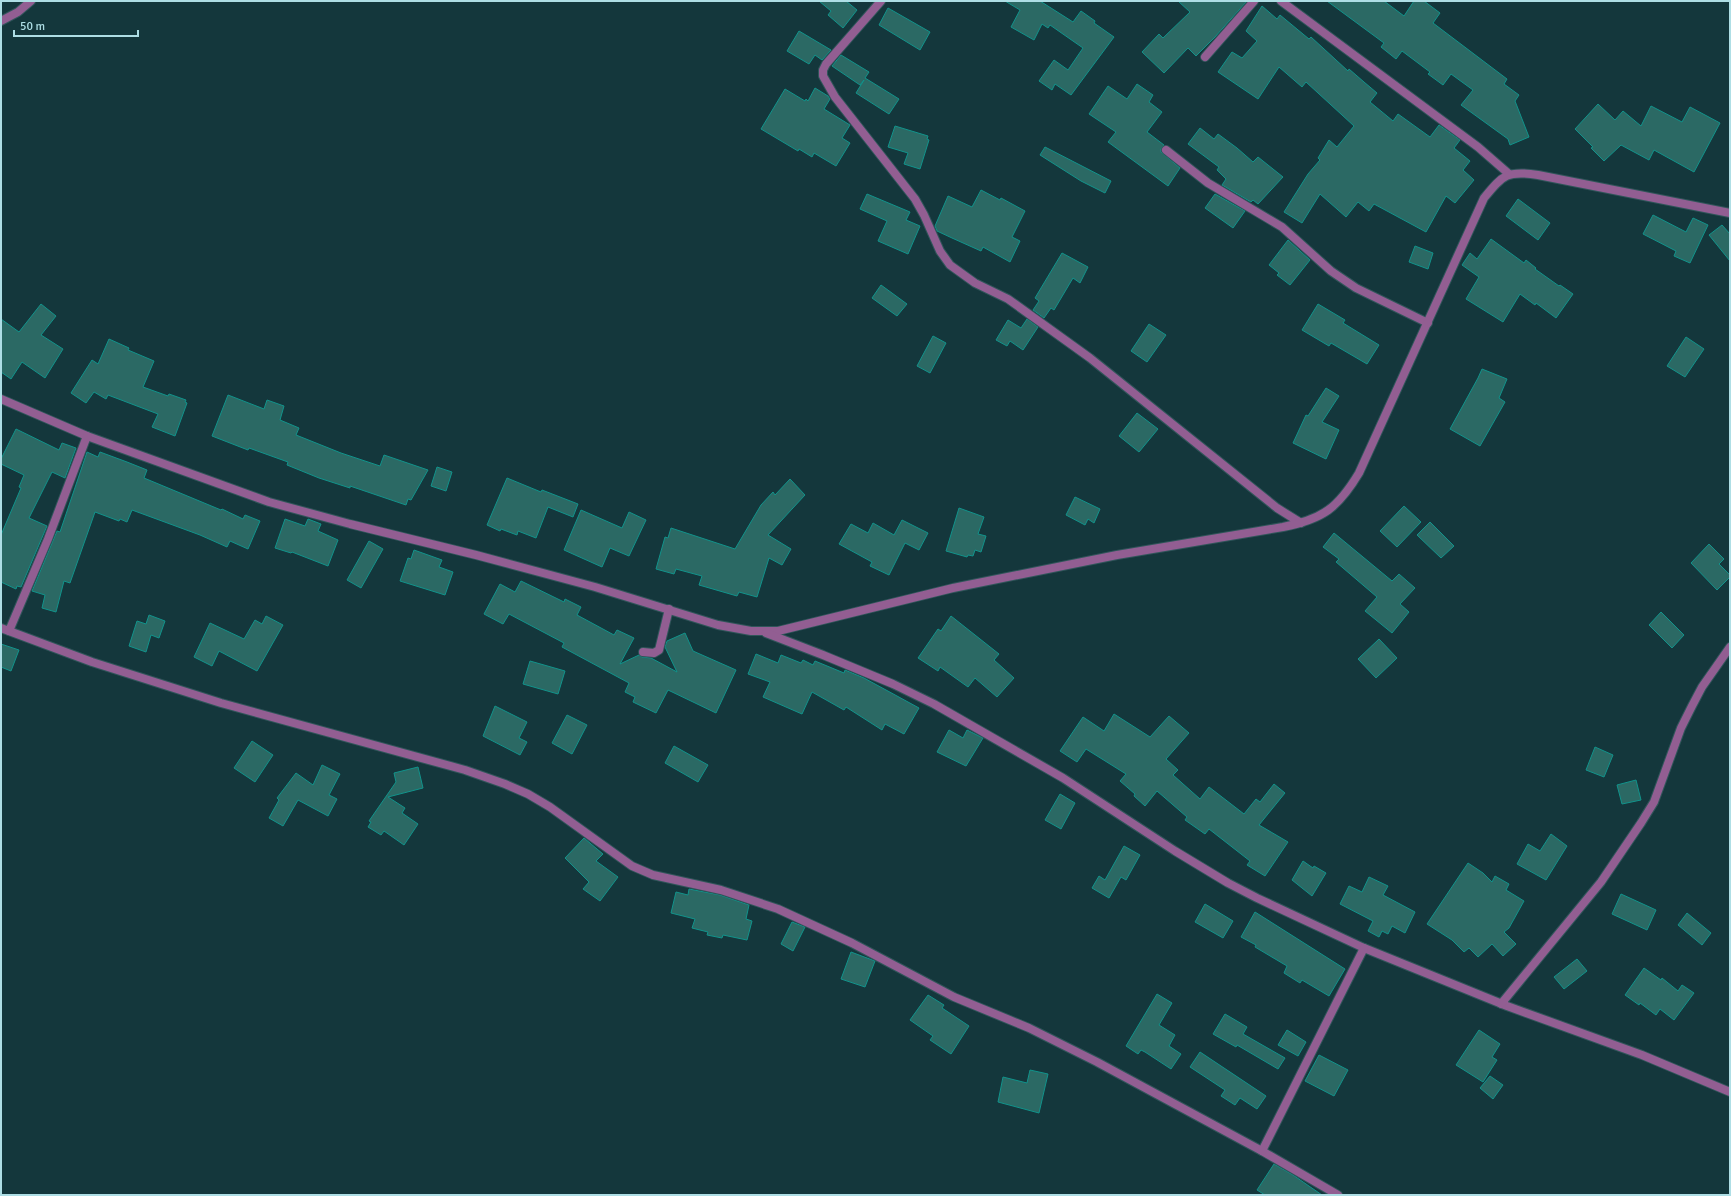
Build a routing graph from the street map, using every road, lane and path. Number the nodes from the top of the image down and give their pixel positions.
1 (31, 1) edge
2 (882, 1) edge
3 (1254, 1) edge
4 (1281, 1) edge
5 (1, 21) edge
6 (1205, 57) dead end
7 (1166, 150) dead end
8 (1509, 174) junction
9 (1730, 213) edge
10 (1428, 323) junction
11 (1, 398) edge
12 (87, 436) junction
13 (1301, 523) junction
14 (670, 609) junction
15 (5, 629) edge
16 (763, 632) junction
17 (1730, 647) edge
18 (643, 652) dead end
19 (1364, 948) junction
20 (1501, 1004) junction
21 (1730, 1092) edge
22 (1262, 1151) junction
23 (1338, 1195) edge

1 - 5 street
2 - 13 street
3 - 6 street
4 - 8 street
7 - 10 street
8 - 9 street
8 - 10 street
10 - 13 street
11 - 12 street
12 - 14 street
12 - 15 street
13 - 16 street
14 - 16 street
14 - 18 street
15 - 22 street
16 - 19 street
17 - 20 street
19 - 20 street
19 - 22 street
20 - 21 street
22 - 23 street

